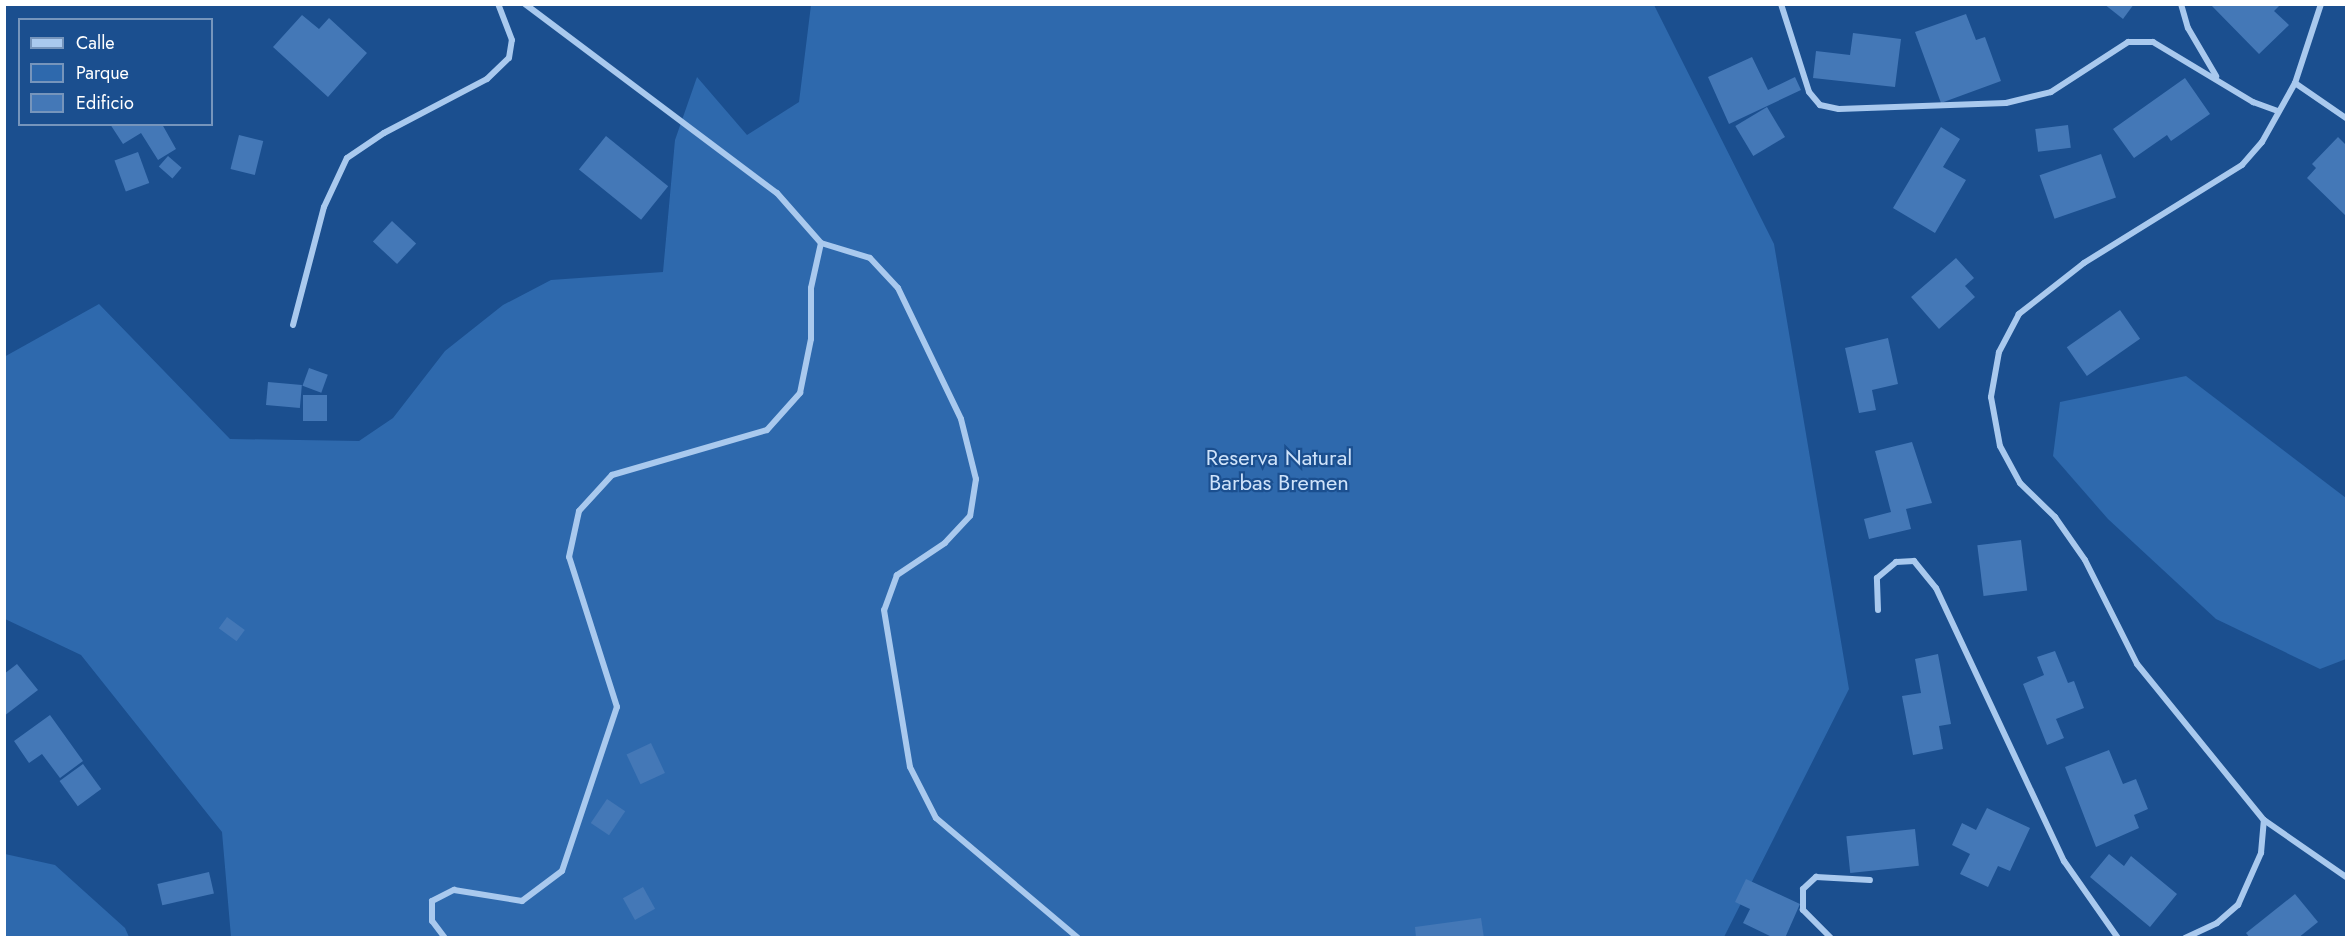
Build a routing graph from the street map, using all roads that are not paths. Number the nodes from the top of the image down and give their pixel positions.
1 (498, 4) edge
2 (525, 4) edge
3 (1780, 4) edge
4 (2181, 4) edge
5 (2321, 4) edge
6 (2217, 79) junction
7 (2295, 83) junction
8 (2278, 111) junction
9 (2346, 118) edge
10 (821, 243) junction
11 (293, 325) dead end
12 (1878, 610) dead end
13 (2264, 820) junction
14 (2346, 877) edge
15 (1870, 880) dead end
16 (445, 938) edge
17 (1078, 938) edge
18 (1832, 938) edge
19 (2118, 938) edge
20 (2185, 938) edge

1 - 11 street
2 - 10 street
3 - 6 street
4 - 6 street
5 - 7 street
6 - 8 street
7 - 8 street
7 - 9 street
8 - 13 street
10 - 16 street
10 - 17 street
12 - 19 street
13 - 14 street
13 - 20 street
15 - 18 street

